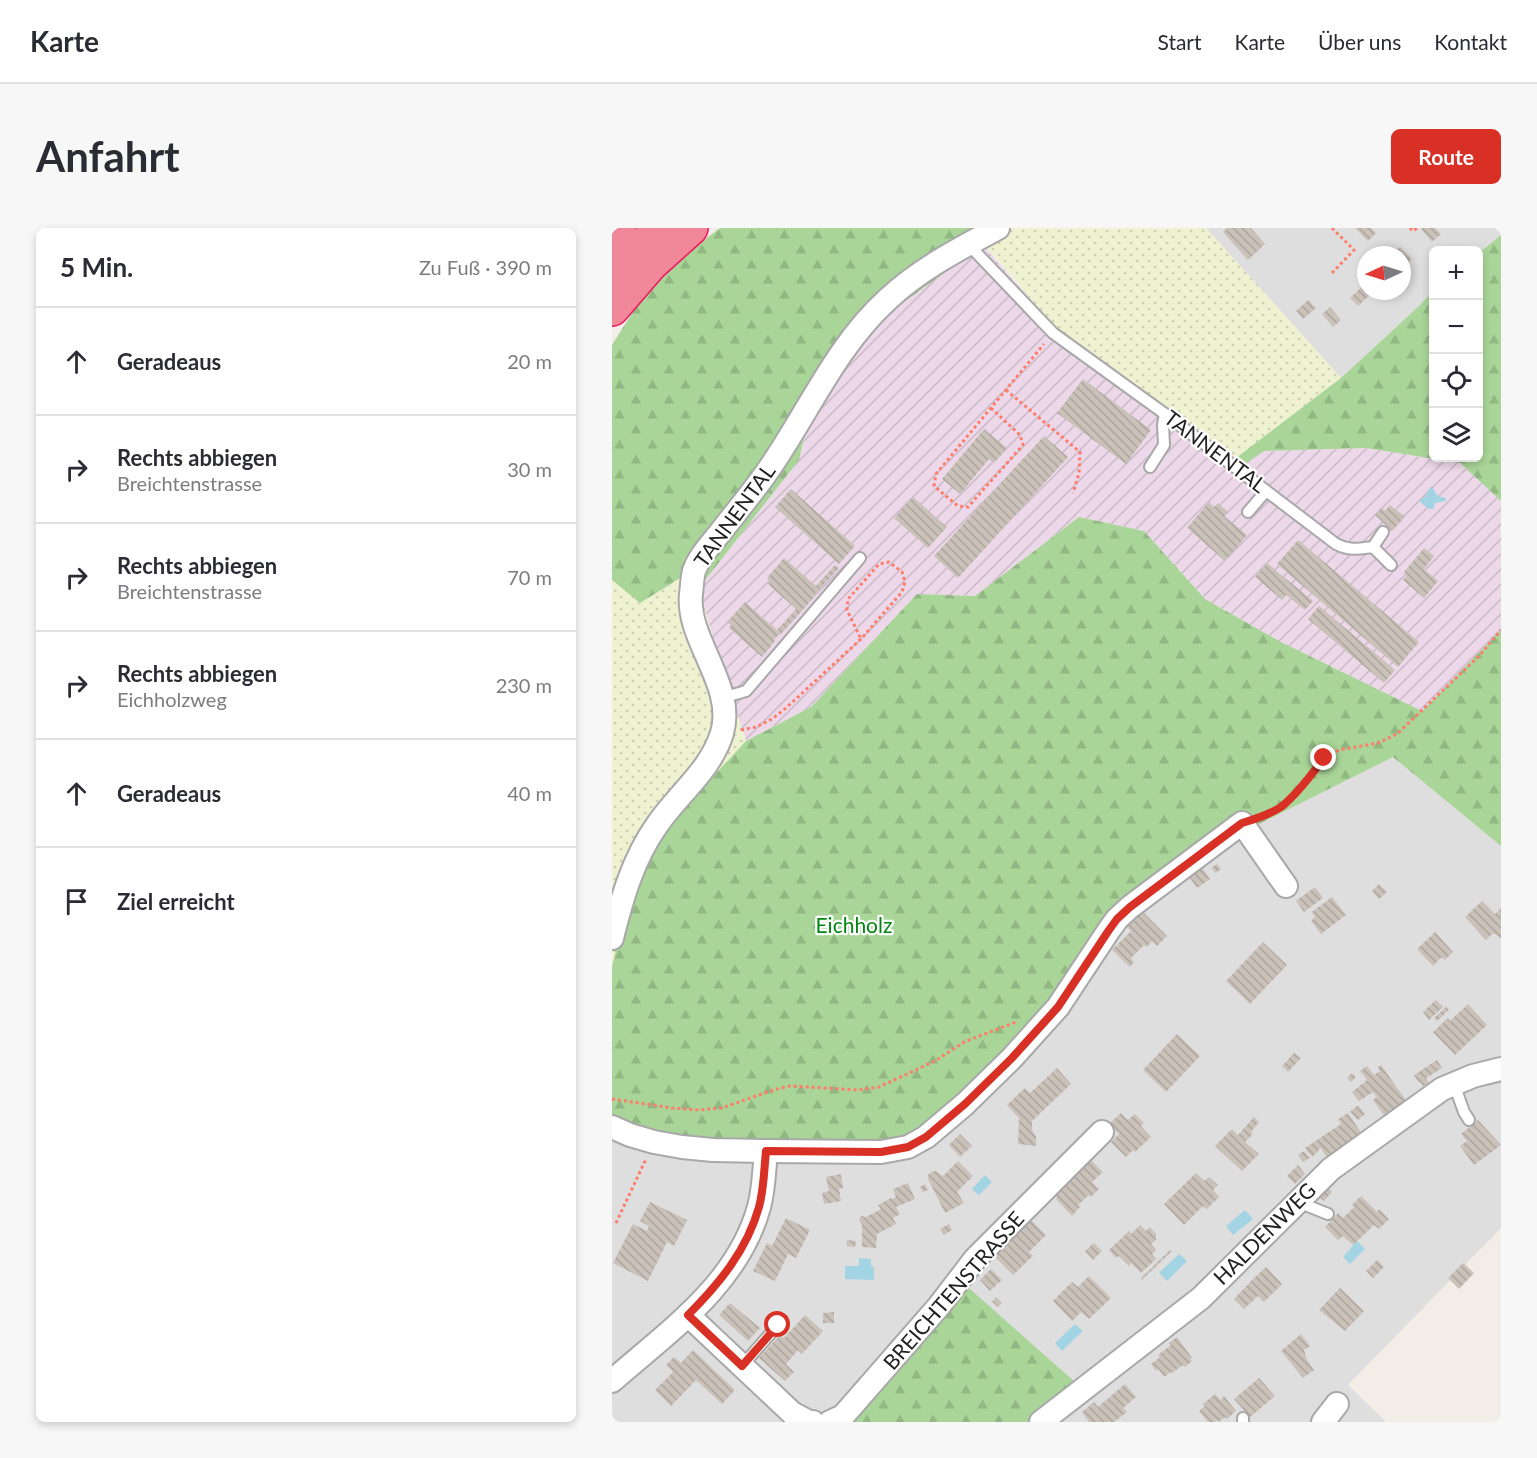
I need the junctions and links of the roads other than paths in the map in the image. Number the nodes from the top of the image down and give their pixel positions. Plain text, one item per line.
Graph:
1 (619, 228) edge
2 (664, 228) edge
3 (691, 228) edge
4 (998, 228) edge
5 (612, 234) edge
6 (968, 243) junction
7 (612, 268) edge
8 (612, 309) edge
9 (1165, 414) junction
10 (1150, 467) dead end
11 (1266, 491) junction
12 (1248, 512) dead end
13 (1383, 532) dead end
14 (1373, 547) junction
15 (860, 558) dead end
16 (1391, 565) dead end
17 (722, 698) junction
18 (1286, 886) dead end
19 (612, 938) edge
20 (1501, 1069) edge
21 (1454, 1084) junction
22 (1469, 1120) dead end
23 (612, 1127) edge
24 (1102, 1132) dead end
25 (766, 1151) junction
26 (1298, 1202) junction
27 (1328, 1214) dead end
28 (688, 1315) junction
29 (778, 1325) dead end
30 (742, 1366) junction
31 (612, 1381) edge
32 (1337, 1404) dead end
33 (813, 1422) edge
34 (830, 1422) edge
35 (1041, 1422) edge
36 (1323, 1422) edge

1 - 5 highway
2 - 7 highway
3 - 8 highway
4 - 6 street, TANNENTAL
6 - 9 lane, TANNENTAL
6 - 17 street, TANNENTAL
9 - 10 lane
9 - 11 lane, TANNENTAL
11 - 12 lane
11 - 14 lane, TANNENTAL
13 - 14 lane
14 - 16 lane
15 - 17 lane
17 - 19 street, TANNENTAL
18 - 25 street
20 - 21 street, HALDENWEG
21 - 22 lane
21 - 26 street, HALDENWEG
23 - 25 street
24 - 34 street, BREICHTENSTRASSE
25 - 28 street
26 - 27 lane
26 - 35 street, HALDENWEG
28 - 30 street
28 - 31 street
29 - 30 lane
30 - 33 street
32 - 36 street

